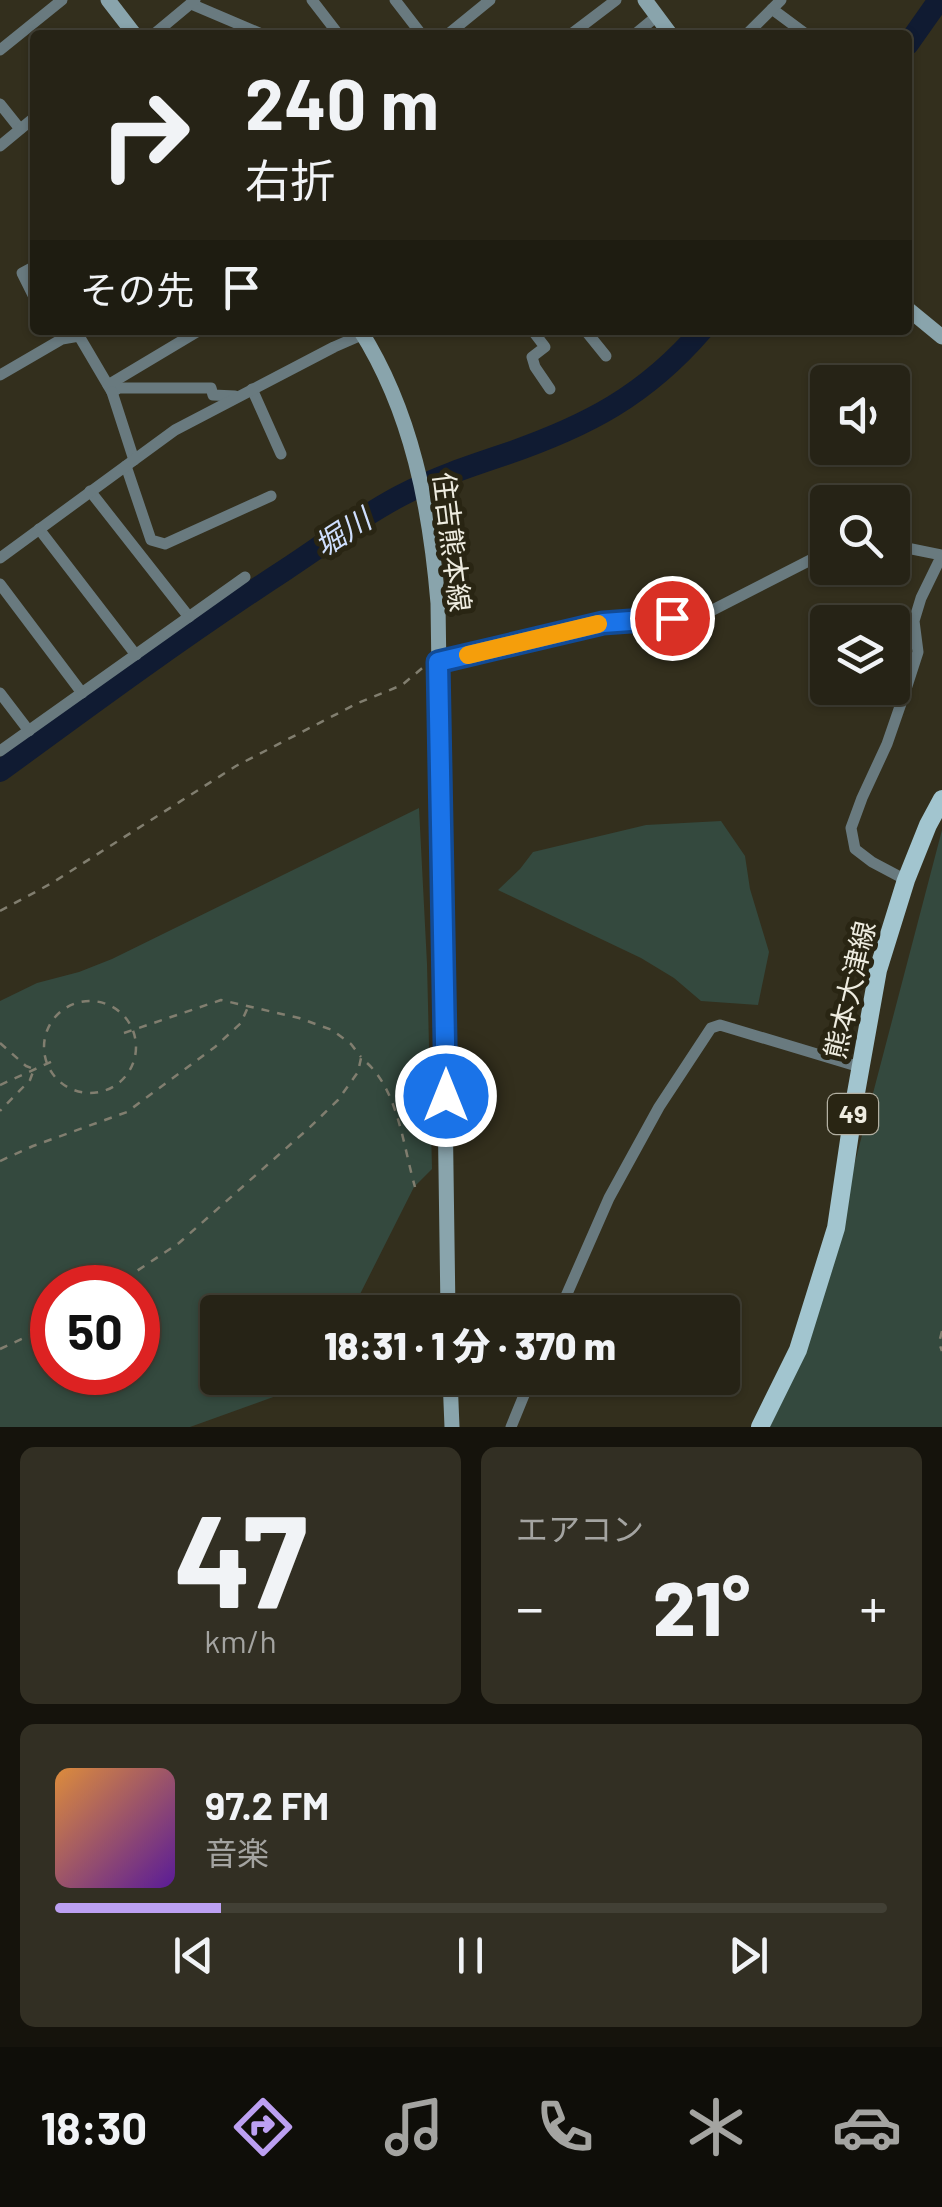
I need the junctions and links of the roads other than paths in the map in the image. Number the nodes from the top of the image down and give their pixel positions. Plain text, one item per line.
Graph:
1 (62, 0) edge
2 (108, 0) edge
3 (312, 0) edge
4 (395, 0) edge
5 (490, 0) edge
6 (616, 0) edge
7 (646, 0) edge
8 (193, 2) edge
9 (776, 5) edge
10 (657, 16) junction
11 (131, 30) edge
12 (160, 30) edge
13 (253, 30) edge
14 (335, 30) edge
15 (418, 30) edge
16 (453, 30) edge
17 (577, 30) edge
18 (640, 30) edge
19 (667, 30) edge
20 (751, 30) edge
21 (803, 30) edge
22 (0, 50) edge
23 (0, 104) edge
24 (30, 122) edge
25 (20, 129) junction
26 (0, 146) edge
27 (30, 269) edge
28 (30, 288) edge
29 (912, 312) edge
30 (58, 335) edge
31 (81, 335) edge
32 (192, 335) edge
33 (359, 335) edge
34 (366, 335) edge
35 (536, 335) edge
36 (589, 335) edge
37 (942, 337) edge
38 (606, 356) dead end
39 (0, 375) edge
40 (110, 388) junction
41 (252, 389) junction
42 (550, 389) dead end
43 (240, 396) junction
44 (282, 454) dead end
45 (130, 463) junction
46 (90, 491) junction
47 (271, 496) dead end
48 (40, 529) junction
49 (910, 549) edge
50 (0, 558) edge
51 (810, 560) edge
52 (245, 577) dead end
53 (0, 584) edge
54 (189, 617) junction
55 (136, 655) junction
56 (438, 662) junction
57 (0, 693) edge
58 (82, 693) junction
59 (29, 731) junction
60 (0, 751) edge
61 (942, 799) edge
62 (906, 880) junction
63 (860, 1068) junction
64 (448, 1295) edge
65 (566, 1295) edge
66 (451, 1395) edge
67 (524, 1395) edge
68 (452, 1427) edge
69 (511, 1427) edge
70 (760, 1427) edge

1 - 22 street
2 - 11 main road
3 - 14 street
4 - 15 street
5 - 16 street
6 - 17 street
7 - 10 main road
8 - 12 street
8 - 13 street
9 - 20 street
9 - 21 street
10 - 18 street
10 - 19 main road
23 - 25 street
24 - 25 street
25 - 26 street
27 - 28 street
29 - 37 main road
30 - 39 street
31 - 40 street
32 - 40 street
33 - 41 street
34 - 56 main road, 住吉熊本線
35 - 42 street
36 - 38 street
40 - 43 street
40 - 45 street
41 - 43 street
41 - 44 street
43 - 45 street
45 - 46 street
45 - 47 street
46 - 48 street
46 - 54 street
48 - 50 street
48 - 55 street
49 - 62 street
51 - 56 street
52 - 54 street
53 - 58 street
54 - 55 street
55 - 58 street
56 - 64 main road, 住吉熊本線
57 - 59 street
58 - 59 street
59 - 60 street
61 - 62 main road, 熊本大津線 / 49
62 - 63 main road, 熊本大津線 / 49
63 - 65 street
63 - 70 main road, 熊本大津線 / 49
66 - 68 main road
67 - 69 street

